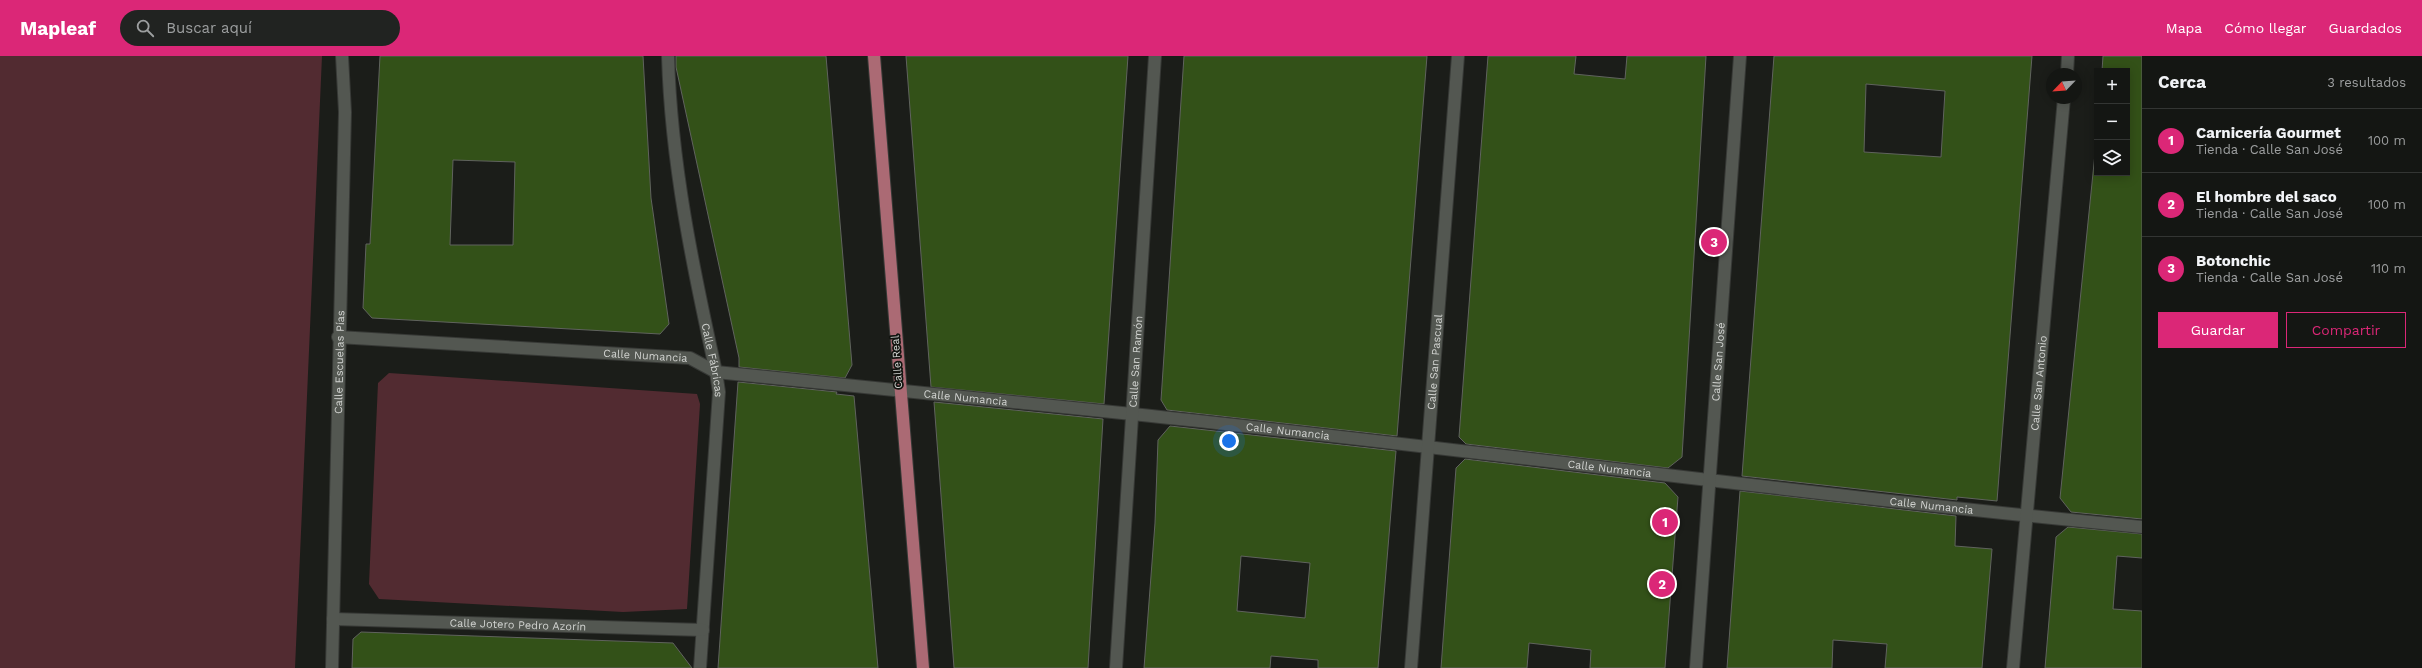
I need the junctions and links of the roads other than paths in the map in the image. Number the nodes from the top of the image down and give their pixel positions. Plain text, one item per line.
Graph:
1 (342, 56) edge
2 (668, 56) edge
3 (874, 56) edge
4 (1155, 56) edge
5 (1458, 56) edge
6 (1740, 56) edge
7 (2068, 56) edge
8 (2067, 68) edge
9 (2063, 104) edge
10 (338, 337) junction
11 (716, 372) junction
12 (900, 393) junction
13 (1132, 414) junction
14 (1428, 448) junction
15 (1711, 481) junction
16 (2026, 516) junction
17 (2142, 527) edge
18 (333, 619) junction
19 (703, 630) junction
20 (332, 668) edge
21 (700, 668) edge
22 (923, 668) edge
23 (1116, 668) edge
24 (1411, 668) edge
25 (1696, 668) edge
26 (2013, 668) edge

1 - 10 street, Calle Escuelas Pías
2 - 11 street, Calle Fábricas
3 - 12 main road, Calle Real
4 - 13 street, Calle San Ramón
5 - 14 street, Calle San Pascual
6 - 15 street, Calle San José
7 - 8 street
9 - 16 street, Calle San Antonio
10 - 11 street, Calle Numancia
10 - 18 street, Calle Escuelas Pías
11 - 12 street, Calle Numancia
11 - 19 street, Calle Fábricas
12 - 13 street, Calle Numancia
12 - 22 main road, Calle Real
13 - 14 street, Calle Numancia
13 - 23 street, Calle San Ramón
14 - 15 street, Calle Numancia
14 - 24 street, Calle San Pascual
15 - 16 street, Calle Numancia
15 - 25 street, Calle San José
16 - 17 street, Calle Numancia
16 - 26 street, Calle San Antonio
18 - 19 street, Calle Jotero Pedro Azorín
18 - 20 street, Calle Escuelas Pías
19 - 21 street, Calle Fábricas

